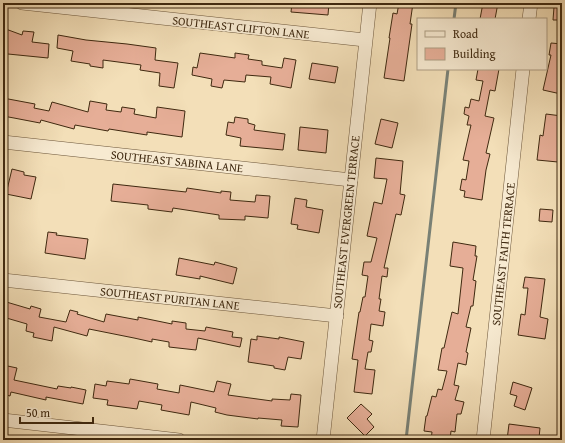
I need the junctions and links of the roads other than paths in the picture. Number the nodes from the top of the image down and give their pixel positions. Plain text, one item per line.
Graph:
1 (22, 3) edge
2 (370, 3) edge
3 (531, 3) edge
4 (529, 18) edge
5 (365, 40) junction
6 (524, 70) edge
7 (3, 142) edge
8 (351, 180) junction
9 (3, 280) edge
10 (337, 316) junction
11 (3, 420) edge
12 (179, 440) edge
13 (322, 440) edge
14 (483, 440) edge

1 - 5 street, SOUTHEAST CLIFTON LANE
2 - 5 street, SOUTHEAST EVERGREEN TERRACE
3 - 4 street
5 - 8 street, SOUTHEAST EVERGREEN TERRACE
6 - 14 street, SOUTHEAST FAITH TERRACE
7 - 8 street, SOUTHEAST SABINA LANE
8 - 10 street, SOUTHEAST EVERGREEN TERRACE
9 - 10 street, SOUTHEAST PURITAN LANE
10 - 13 street, SOUTHEAST EVERGREEN TERRACE
11 - 12 street

